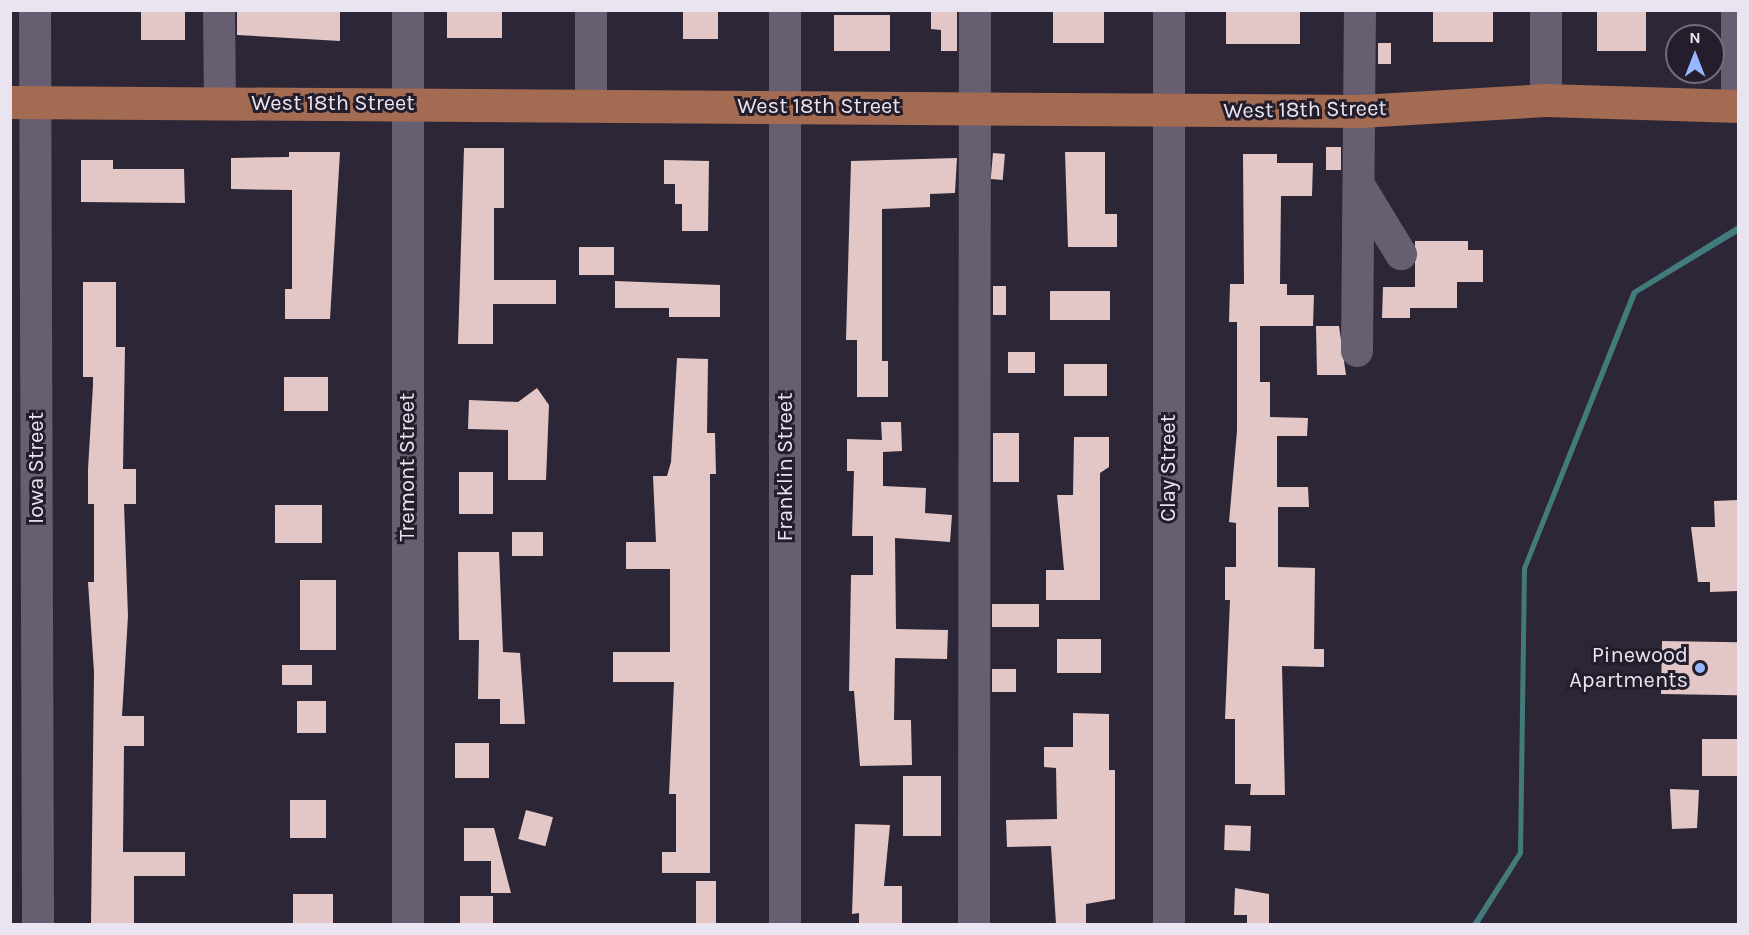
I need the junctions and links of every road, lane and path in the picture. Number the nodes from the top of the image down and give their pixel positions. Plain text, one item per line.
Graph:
1 (35, 10) edge
2 (219, 10) edge
3 (408, 10) edge
4 (591, 10) edge
5 (785, 10) edge
6 (975, 10) edge
7 (1169, 10) edge
8 (1360, 10) edge
9 (1546, 10) edge
10 (1737, 10) edge
11 (1738, 97) edge
12 (1546, 100) junction
13 (23, 102) edge
14 (220, 103) junction
15 (408, 104) junction
16 (591, 106) junction
17 (785, 107) junction
18 (975, 108) junction
19 (1169, 110) junction
20 (1360, 111) junction
21 (1359, 185) junction
22 (1401, 254) dead end
23 (1357, 351) dead end
24 (38, 924) edge
25 (408, 924) edge
26 (785, 924) edge
27 (974, 924) edge
28 (1169, 924) edge

1 - 13 street, Iowa Street
2 - 14 street
3 - 15 street, Tremont Street
4 - 16 street
5 - 17 street, Franklin Street
6 - 18 street
7 - 19 street, Clay Street
8 - 20 street
9 - 12 street
10 - 11 street
11 - 12 main road, West 18th Street
12 - 20 main road, West 18th Street
13 - 14 main road, West 18th Street
13 - 24 street, Iowa Street
14 - 15 main road, West 18th Street
15 - 16 main road, West 18th Street
15 - 25 street, Tremont Street
16 - 17 main road, West 18th Street
17 - 18 main road, West 18th Street
17 - 26 street, Franklin Street
18 - 19 main road, West 18th Street
18 - 27 street
19 - 20 main road, West 18th Street
19 - 28 street, Clay Street
20 - 21 street
21 - 22 street
21 - 23 street

